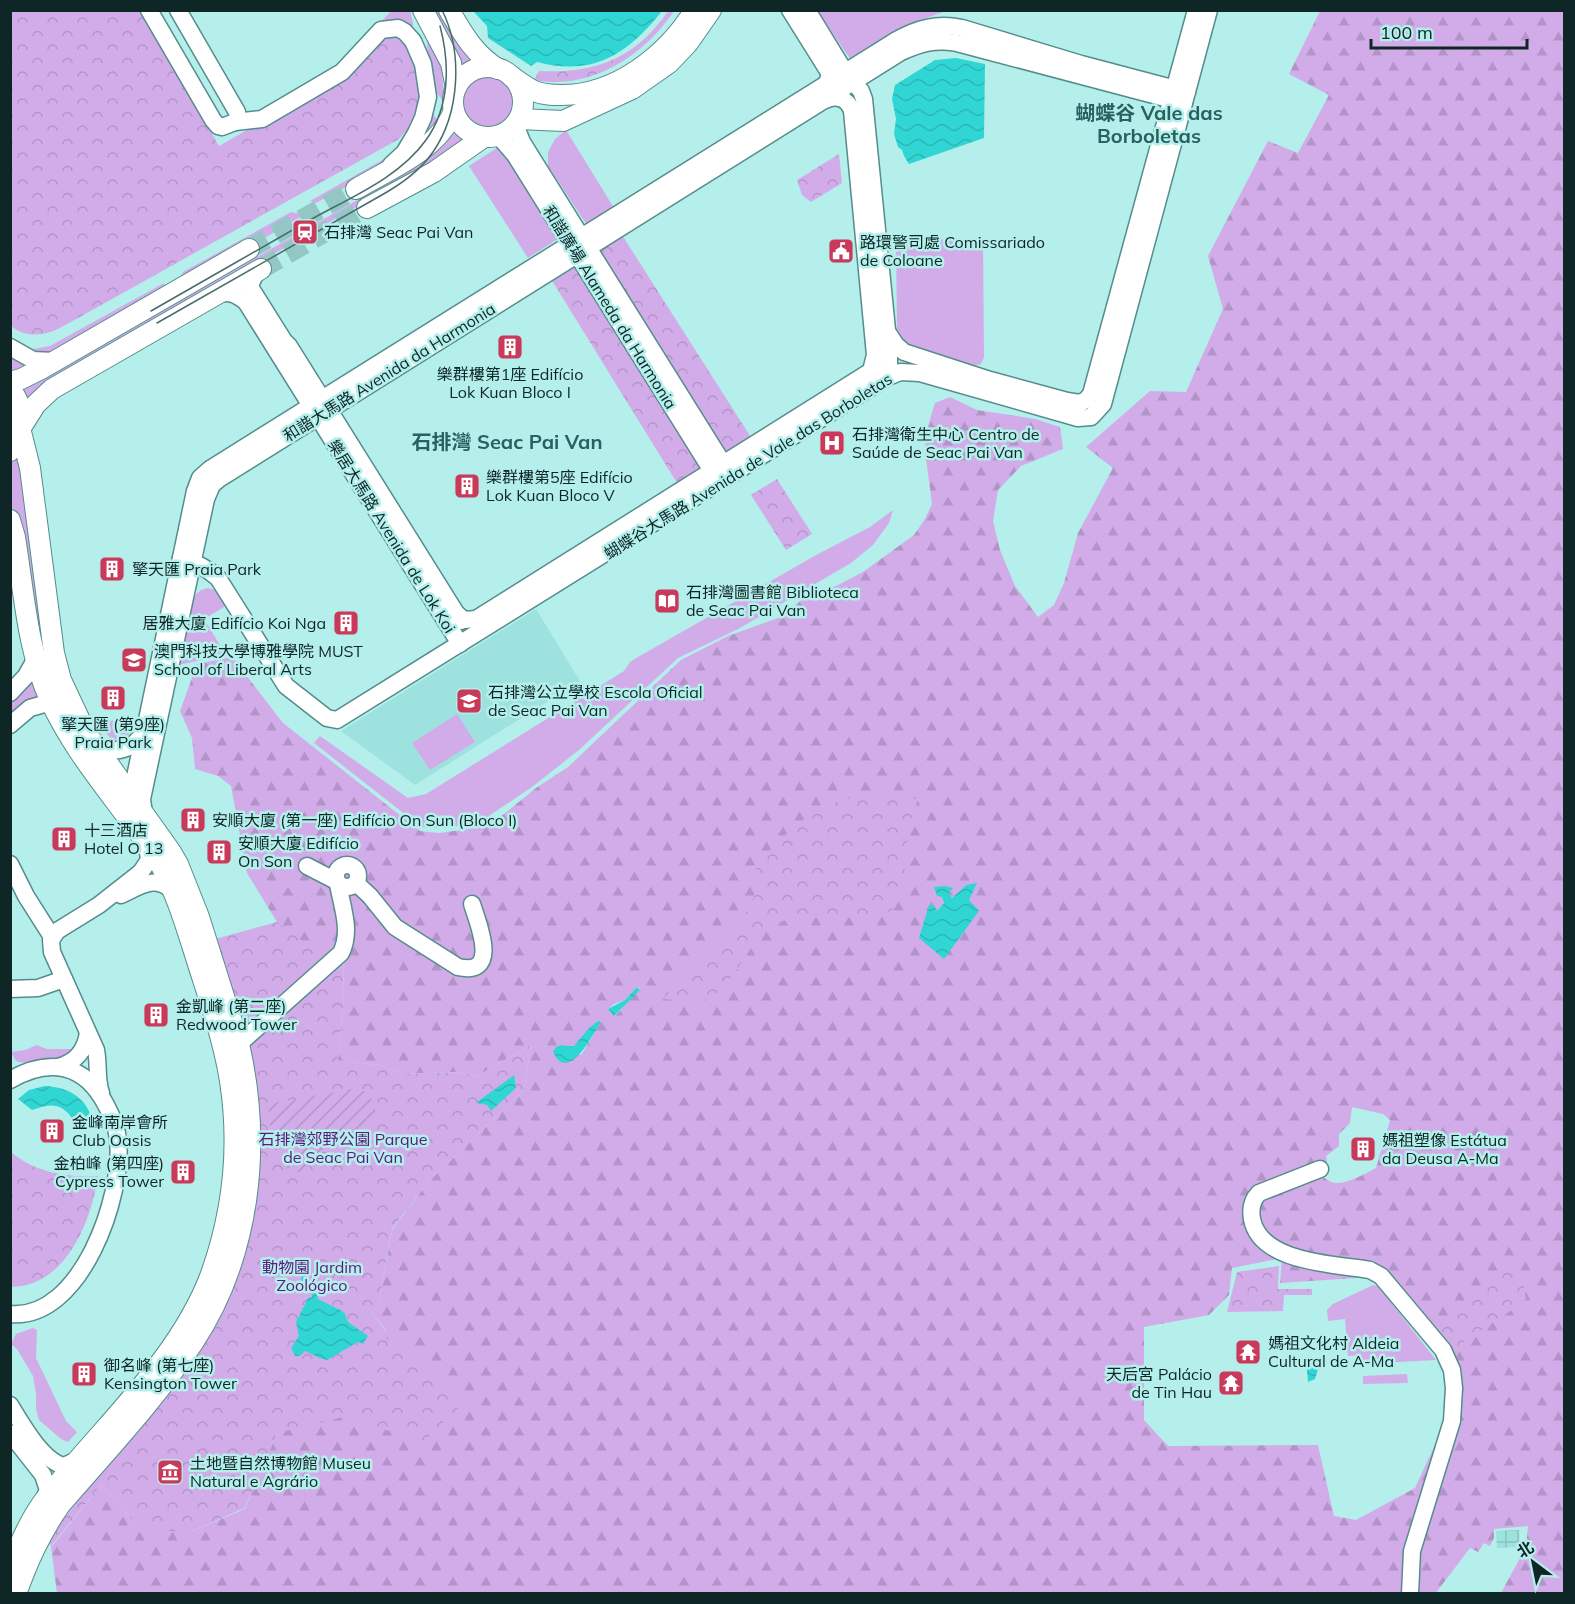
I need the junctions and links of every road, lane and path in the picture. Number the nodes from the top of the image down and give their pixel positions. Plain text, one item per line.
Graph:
1 (149, 10) edge
2 (178, 10) edge
3 (423, 10) edge
4 (449, 10) edge
5 (694, 10) edge
6 (711, 10) edge
7 (790, 10) edge
8 (807, 10) edge
9 (1196, 10) edge
10 (1209, 10) edge
11 (187, 26) junction
12 (165, 38) junction
13 (875, 69) junction
14 (504, 72) junction
15 (849, 77) junction
16 (456, 88) junction
17 (826, 92) junction
18 (1179, 96) junction
19 (865, 106) junction
20 (454, 111) junction
21 (517, 121) junction
22 (235, 122) junction
23 (489, 136) junction
24 (380, 175) junction
25 (356, 189) tunnel mouth
26 (367, 208) tunnel mouth
27 (579, 246) junction
28 (249, 249) tunnel mouth
29 (259, 271) joint
30 (217, 295) junction
31 (886, 330) junction
32 (10, 348) edge
33 (54, 362) junction
34 (881, 381) junction
35 (10, 382) edge
36 (10, 389) edge
37 (320, 408) junction
38 (21, 429) junction
39 (10, 451) edge
40 (721, 473) junction
41 (10, 520) edge
42 (187, 560) junction
43 (227, 591) junction
44 (184, 602) junction
45 (457, 614) junction
46 (466, 641) junction
47 (34, 660) junction
48 (61, 680) junction
49 (10, 693) edge
50 (51, 702) junction
51 (10, 725) edge
52 (145, 728) junction
53 (90, 740) junction
54 (146, 782) junction
55 (107, 790) junction
56 (131, 796) junction
57 (137, 818) junction
58 (147, 845) junction
59 (10, 864) edge
60 (307, 866) dead end
61 (337, 882) junction
62 (174, 893) junction
63 (472, 904) dead end
64 (99, 905) junction
65 (52, 937) junction
66 (64, 979) junction
67 (10, 989) edge
68 (88, 1033) junction
69 (239, 1044) junction
70 (58, 1067) junction
71 (13, 1077) edge
72 (102, 1097) junction
73 (1320, 1169) dead end
74 (13, 1315) edge
75 (10, 1405) edge
76 (10, 1433) edge
77 (79, 1460) junction
78 (42, 1504) junction
79 (10, 1567) edge
80 (16, 1593) edge
81 (1410, 1593) edge

1 - 12 street
2 - 11 street
3 - 16 main road
4 - 14 main road
5 - 14 main road
6 - 21 main road
7 - 17 street
8 - 15 street
9 - 18 street, 蝴蝶谷大馬路 Avenida de Vale das Borboletas
10 - 18 street, 蝴蝶谷大馬路 Avenida de Vale das Borboletas
11 - 12 street
11 - 22 street
12 - 22 street
13 - 15 street, 和諧大馬路 Avenida da Harmonia
13 - 18 street, 和諧大馬路 Avenida da Harmonia
13 - 19 street
14 - 16 main road
14 - 21 main road
15 - 17 street, 和諧大馬路 Avenida da Harmonia
15 - 18 street, 和諧大馬路 Avenida da Harmonia
15 - 19 street
16 - 20 main road
17 - 27 street, 和諧大馬路 Avenida da Harmonia
17 - 40 street, 蝴蝶谷大馬路 Avenida de Vale das Borboletas
18 - 31 street, 蝴蝶谷大馬路 Avenida de Vale das Borboletas
18 - 34 street, 蝴蝶谷大馬路 Avenida de Vale das Borboletas
19 - 31 street
20 - 23 main road
20 - 24 main road
21 - 23 main road
21 - 27 street, 和諧廣場 Alameda da Harmonia
22 - 24 street
23 - 26 main road
23 - 27 street, 和諧廣場 Alameda da Harmonia
24 - 25 main road
27 - 37 street, 和諧大馬路 Avenida da Harmonia
27 - 40 street, 和諧廣場 Alameda da Harmonia
28 - 33 main road
29 - 30 main road
29 - 37 street, 樂居大馬路 Avenida de Lok Koi
30 - 37 street, 樂居大馬路 Avenida de Lok Koi
30 - 38 main road
31 - 34 street
32 - 33 street
33 - 35 main road
34 - 40 street, 蝴蝶谷大馬路 Avenida de Vale das Borboletas
36 - 38 main road
37 - 42 street, 和諧大馬路 Avenida da Harmonia
37 - 45 street, 樂居大馬路 Avenida de Lok Koi
37 - 46 street, 樂居大馬路 Avenida de Lok Koi
38 - 39 main road
38 - 48 main road
40 - 45 street, 蝴蝶谷大馬路 Avenida de Vale das Borboletas
40 - 46 street, 蝴蝶谷大馬路 Avenida de Vale das Borboletas
41 - 47 main road
42 - 43 street, 蝴蝶谷大馬路 Avenida de Vale das Borboletas
42 - 44 street, 和諧大馬路 Avenida da Harmonia
42 - 52 street, 和諧大馬路 Avenida da Harmonia
43 - 44 street
43 - 46 street, 蝴蝶谷大馬路 Avenida de Vale das Borboletas
44 - 54 street, 和諧大馬路 Avenida da Harmonia
45 - 46 street, 樂居大馬路 Avenida de Lok Koi
47 - 49 street
47 - 50 main road
48 - 50 street
48 - 53 main road
50 - 51 street
50 - 55 main road
52 - 53 street
52 - 56 street, 和諧大馬路 Avenida da Harmonia
53 - 56 main road
54 - 56 street
54 - 57 street, 和諧大馬路 Avenida da Harmonia
55 - 56 main road
55 - 57 main road
56 - 57 main road
57 - 58 main road
57 - 69 main road
58 - 62 main road
58 - 64 street
59 - 65 street
60 - 61 street
61 - 63 street
61 - 69 street
62 - 64 street
62 - 77 main road
64 - 65 street
65 - 66 street
66 - 67 street
66 - 68 street
68 - 70 street
68 - 72 street
69 - 80 main road
70 - 71 street
70 - 72 street
72 - 74 street
73 - 81 street
75 - 77 street
76 - 78 street
77 - 78 main road
78 - 79 main road

